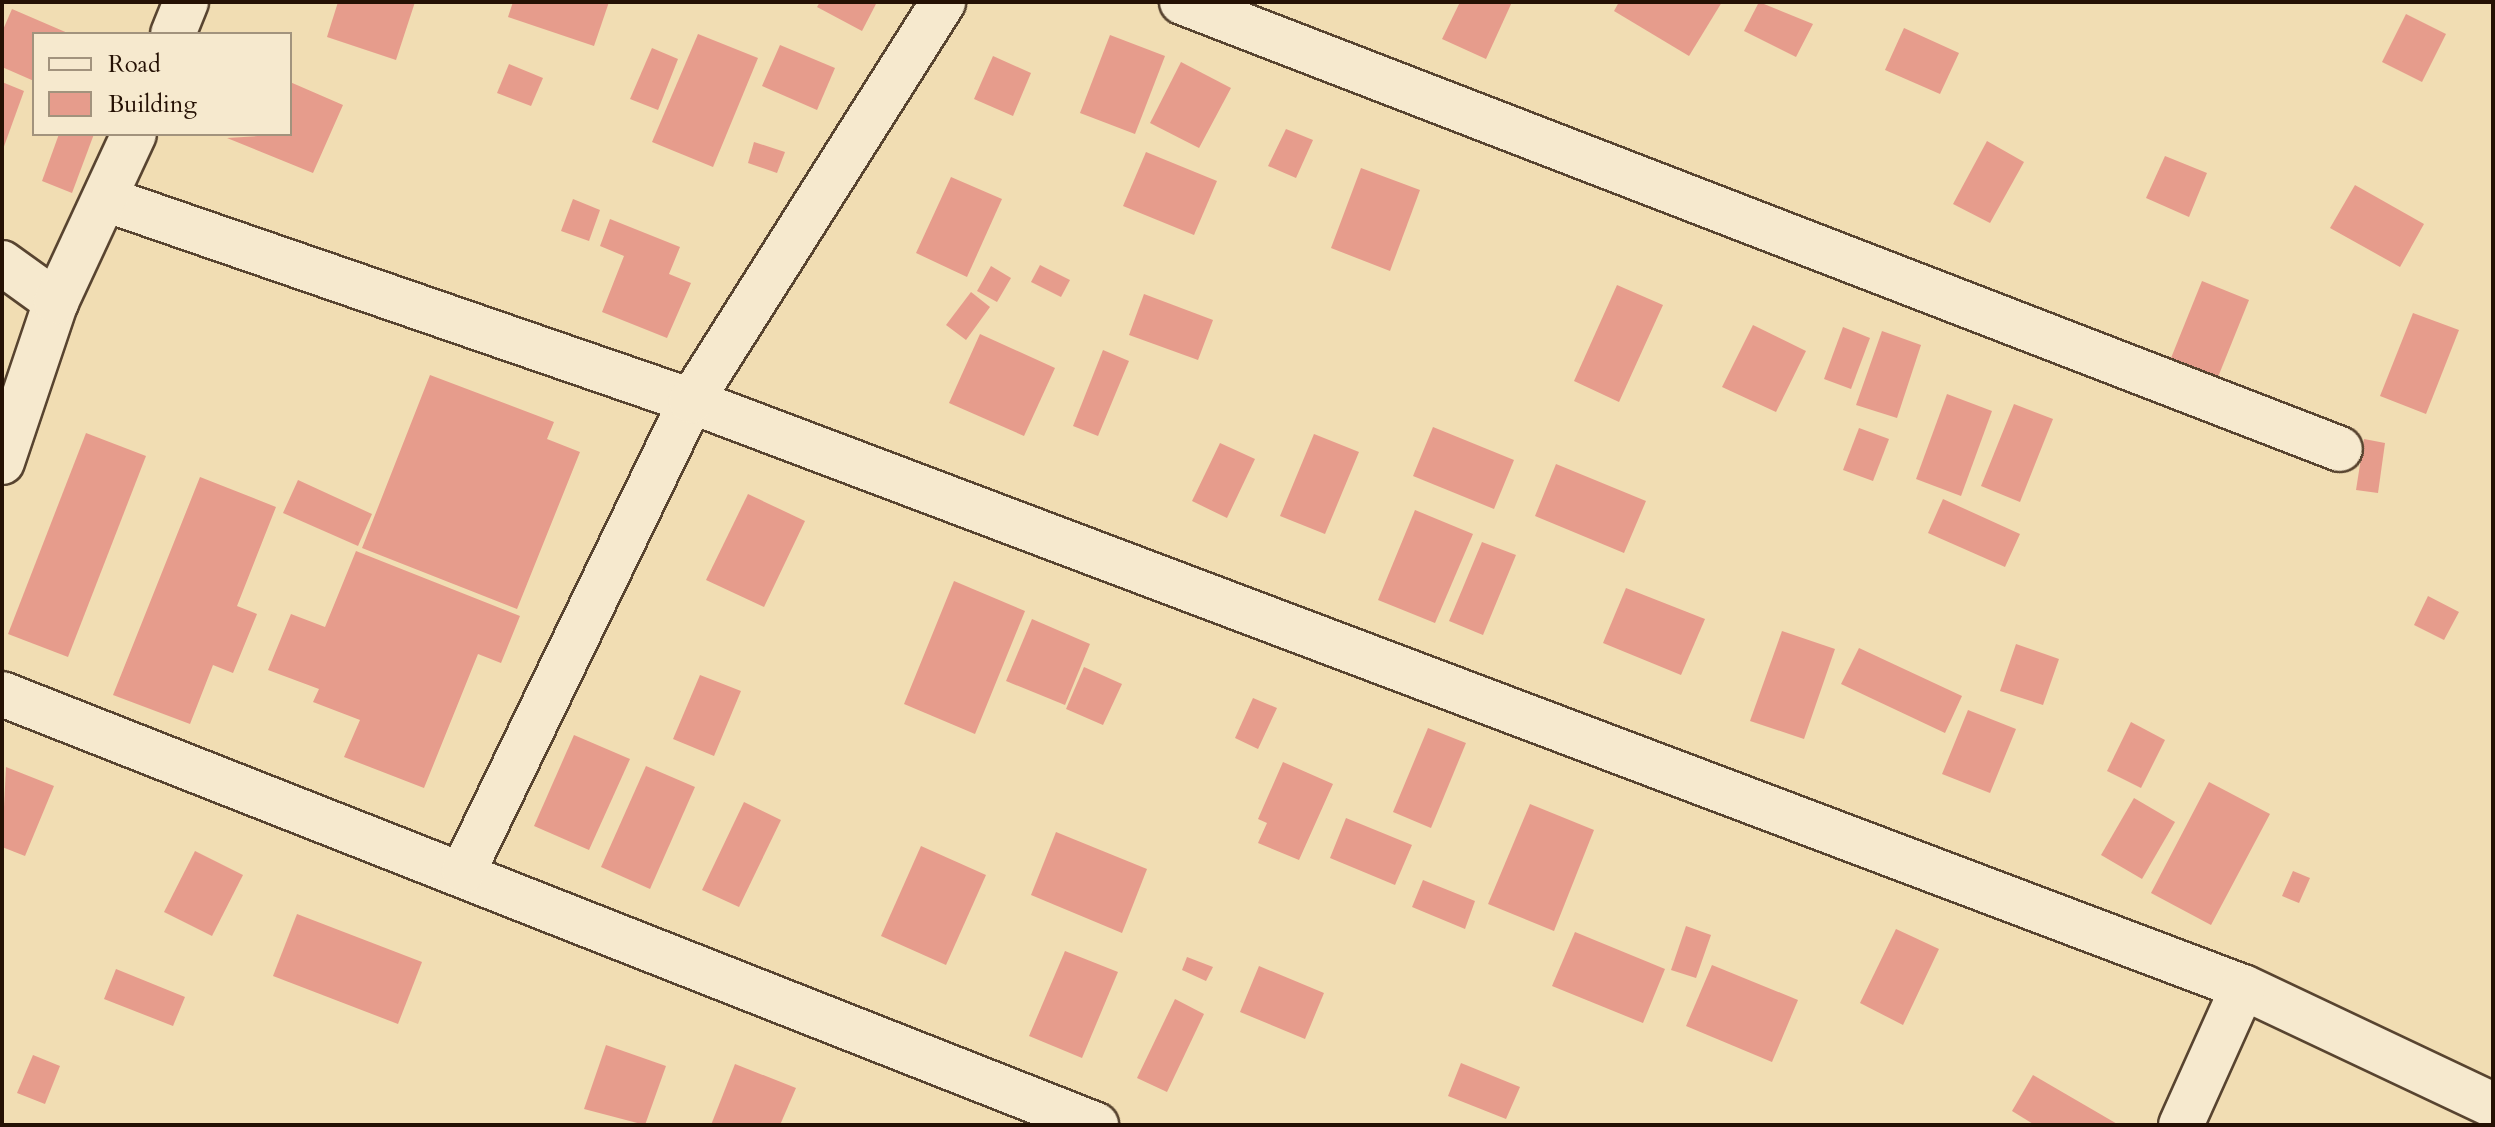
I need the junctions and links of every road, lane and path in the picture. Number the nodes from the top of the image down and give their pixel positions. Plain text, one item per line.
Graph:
1 (186, 2) edge
2 (943, 2) edge
3 (1182, 2) edge
4 (174, 32) edge
5 (133, 136) edge
6 (108, 200) junction
7 (2, 263) edge
8 (56, 302) junction
9 (691, 401) junction
10 (2340, 449) dead end
11 (2, 462) edge
12 (2, 694) edge
13 (464, 870) junction
14 (2243, 987) junction
15 (2493, 1105) edge
16 (1096, 1125) edge
17 (2181, 1125) edge

1 - 4 street
2 - 9 street
3 - 10 street
5 - 6 street
6 - 8 street
6 - 9 street
7 - 8 street
8 - 11 street
9 - 13 street
9 - 14 street
12 - 13 street
13 - 16 street
14 - 15 street
14 - 17 street

